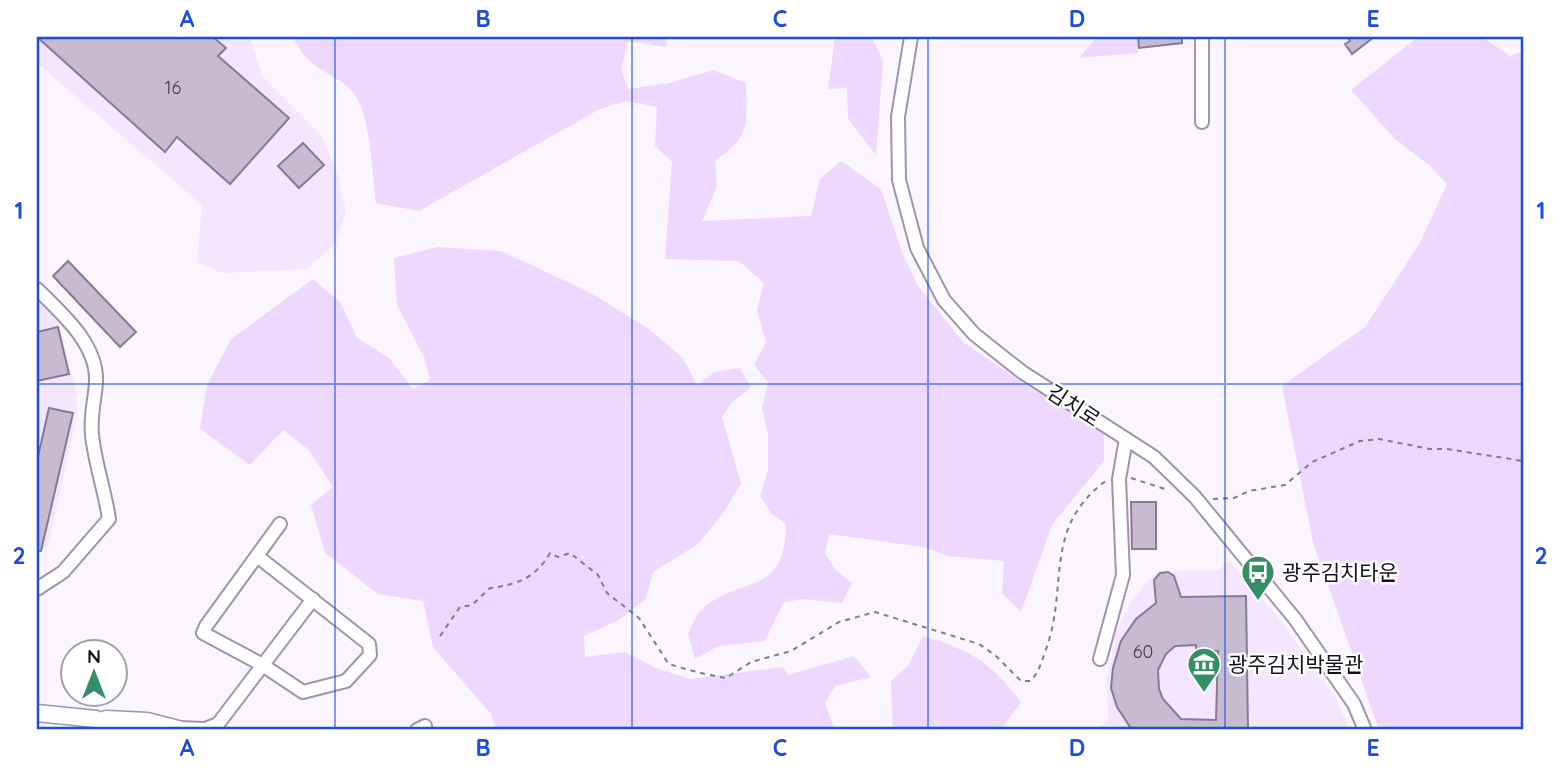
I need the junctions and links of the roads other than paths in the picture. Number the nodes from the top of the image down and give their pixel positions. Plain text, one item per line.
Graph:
1 (911, 37) edge
2 (1202, 37) edge
3 (1202, 122) dead end
4 (37, 289) edge
5 (1126, 439) junction
6 (280, 524) dead end
7 (257, 556) junction
8 (37, 589) edge
9 (313, 599) junction
10 (1100, 659) dead end
11 (261, 664) junction
12 (37, 713) edge
13 (96, 719) junction
14 (219, 727) edge
15 (179, 729) edge
16 (122, 730) edge
17 (1365, 730) edge

1 - 5 street, 김치로
2 - 3 street
4 - 8 street
5 - 10 street
5 - 17 street, 김치로
6 - 7 street
7 - 9 street
7 - 11 street
9 - 11 street
9 - 11 street
11 - 14 street
12 - 13 main road
13 - 15 main road
13 - 16 main road
14 - 15 street

